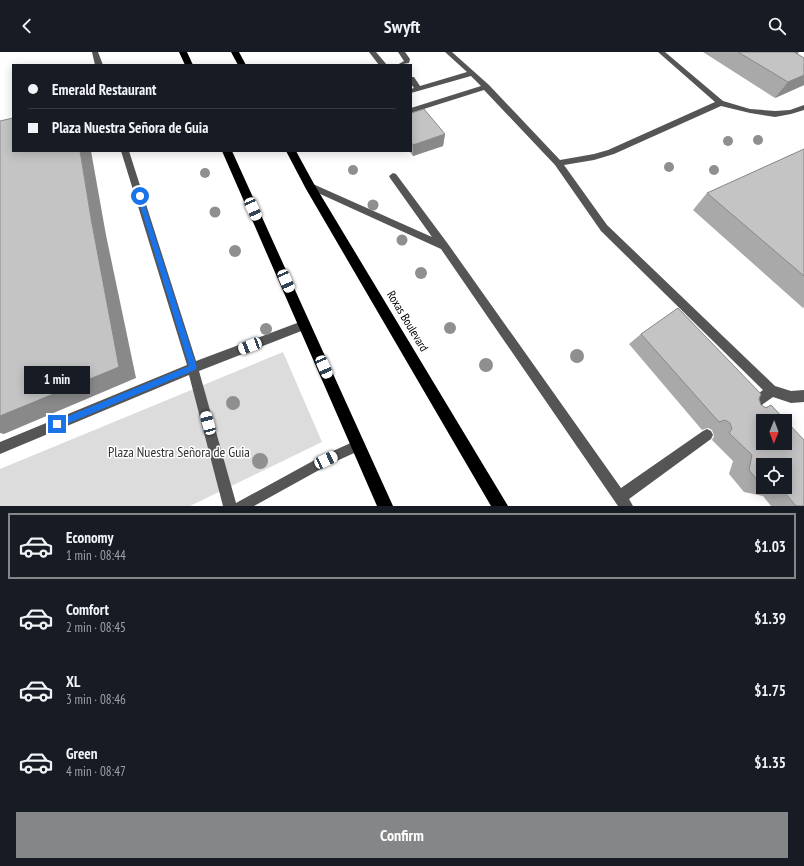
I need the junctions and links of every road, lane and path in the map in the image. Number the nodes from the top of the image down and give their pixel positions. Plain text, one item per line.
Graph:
1 (95, 52) edge
2 (183, 52) edge
3 (235, 52) edge
4 (372, 52) edge
5 (401, 52) edge
6 (448, 52) edge
7 (661, 52) edge
8 (99, 64) edge
9 (189, 64) edge
10 (241, 64) edge
11 (382, 64) edge
12 (403, 64) edge
13 (472, 73) junction
14 (412, 80) edge
15 (486, 87) junction
16 (419, 89) junction
17 (412, 91) edge
18 (720, 103) junction
19 (804, 107) edge
20 (412, 111) edge
21 (126, 152) edge
22 (227, 152) edge
23 (292, 152) edge
24 (558, 163) junction
25 (393, 176) dead end
26 (310, 186) junction
27 (445, 247) junction
28 (305, 325) junction
29 (193, 368) junction
30 (772, 391) junction
31 (804, 396) edge
32 (748, 408) edge
33 (707, 435) dead end
34 (359, 445) junction
35 (0, 448) edge
36 (623, 502) edge
37 (230, 506) edge
38 (241, 506) edge
39 (385, 506) edge
40 (500, 506) edge

1 - 8 street
2 - 9 highway
3 - 10 highway
4 - 11 street
5 - 12 street
6 - 13 street
7 - 18 street
13 - 15 street
13 - 16 street
14 - 16 street
15 - 20 street
15 - 24 street
16 - 17 street
18 - 19 street
18 - 24 street
21 - 29 street
22 - 28 highway
23 - 26 highway, Roxas Boulevard
24 - 30 street
25 - 27 street
26 - 27 street
26 - 40 highway, Roxas Boulevard
27 - 36 street
28 - 29 street
28 - 34 highway
29 - 35 street
29 - 37 street
30 - 31 street
30 - 32 street
33 - 36 street
34 - 38 street
34 - 39 highway

